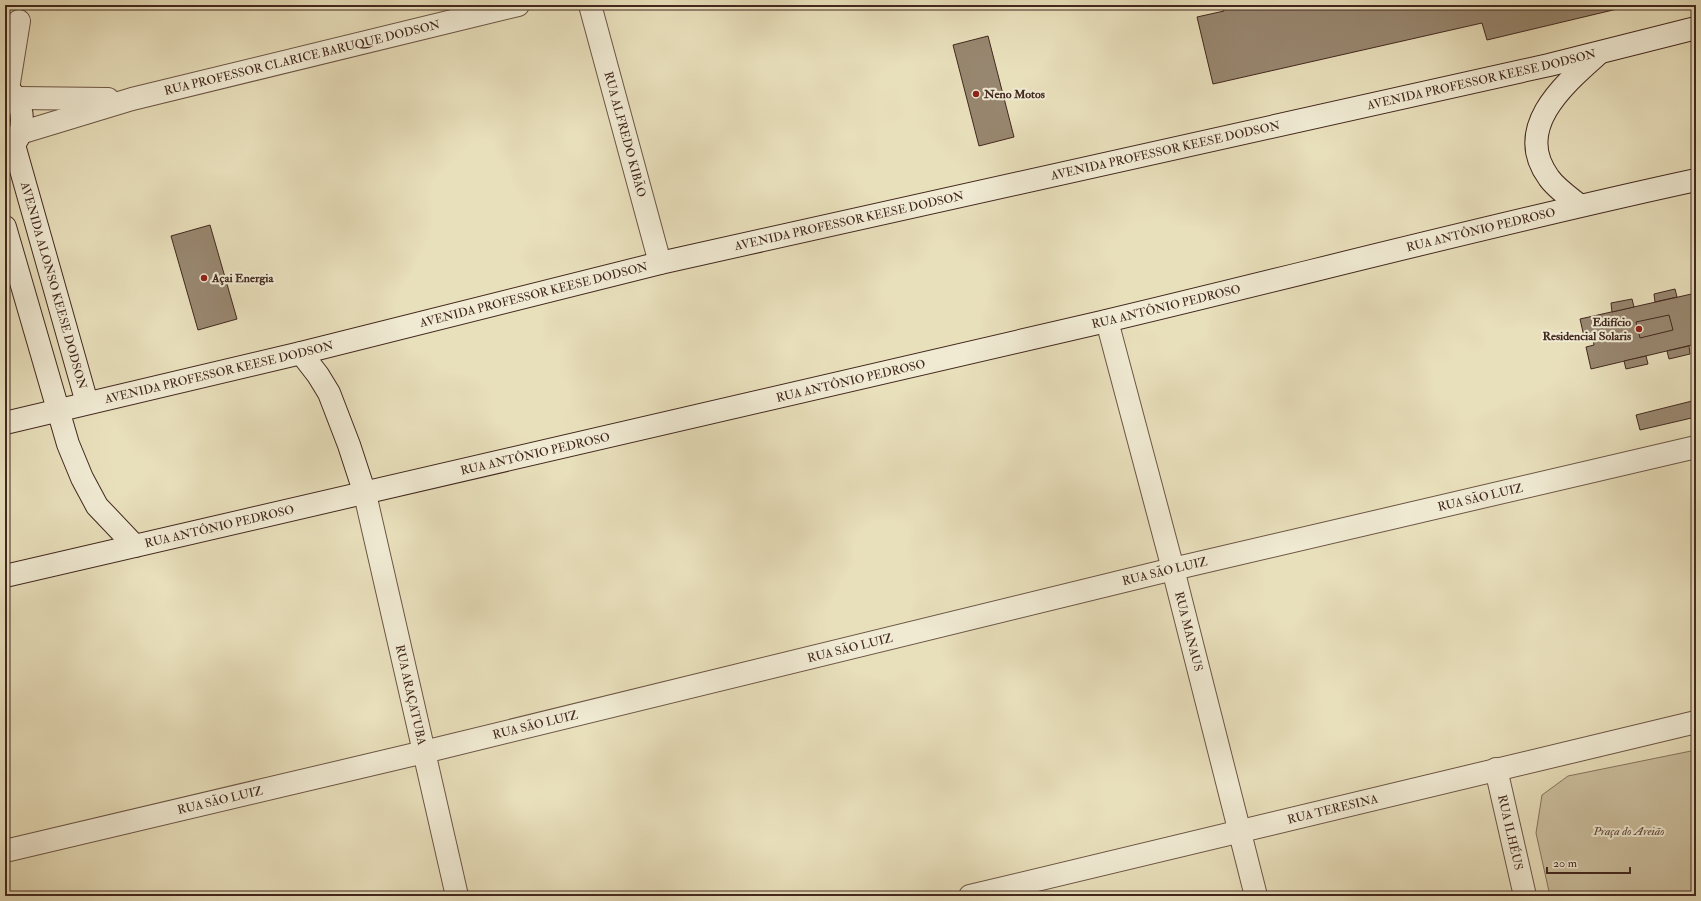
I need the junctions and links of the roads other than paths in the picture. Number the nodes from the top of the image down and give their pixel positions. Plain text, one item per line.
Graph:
1 (518, 5) edge
2 (590, 5) edge
3 (23, 13) edge
4 (1696, 28) edge
5 (5, 44) edge
6 (1600, 53) junction
7 (10, 92) edge
8 (132, 99) junction
9 (13, 144) edge
10 (1696, 180) edge
11 (1579, 205) junction
12 (5, 227) edge
13 (660, 263) junction
14 (1107, 321) junction
15 (301, 353) junction
16 (87, 403) junction
17 (57, 411) junction
18 (5, 423) edge
19 (1696, 447) edge
20 (365, 494) junction
21 (135, 546) junction
22 (1173, 569) junction
23 (5, 576) edge
24 (1696, 722) edge
25 (424, 752) junction
26 (1496, 769) junction
27 (1241, 831) junction
28 (5, 851) edge
29 (457, 896) edge
30 (970, 896) edge
31 (1256, 896) edge
32 (1525, 896) edge

1 - 8 street, RUA PROFESSOR CLARICE BARUQUE DODSON
2 - 13 street, RUA ALFREDO KIBÃO
3 - 5 street
3 - 7 street
4 - 6 street, AVENIDA PROFESSOR KEESE DODSON
6 - 11 street
6 - 13 street, AVENIDA PROFESSOR KEESE DODSON
7 - 8 street, RUA PROFESSOR CLARICE BARUQUE DODSON
7 - 9 street, AVENIDA ALONSO KEESE DODSON
8 - 9 street, RUA PROFESSOR CLARICE BARUQUE DODSON
9 - 16 street, AVENIDA ALONSO KEESE DODSON
10 - 11 street, RUA ANTÔNIO PEDROSO
11 - 14 street, RUA ANTÔNIO PEDROSO
12 - 17 street
13 - 15 street, AVENIDA PROFESSOR KEESE DODSON
14 - 20 street, RUA ANTÔNIO PEDROSO
14 - 22 street, RUA MANAUS
15 - 16 street, AVENIDA PROFESSOR KEESE DODSON
15 - 20 street, RUA ARAÇATUBA
16 - 17 street, AVENIDA PROFESSOR KEESE DODSON
17 - 18 street, AVENIDA PROFESSOR KEESE DODSON
17 - 21 street
19 - 22 street, RUA SÃO LUIZ
20 - 21 street, RUA ANTÔNIO PEDROSO
20 - 25 street, RUA ARAÇATUBA
21 - 23 street, RUA ANTÔNIO PEDROSO
22 - 25 street, RUA SÃO LUIZ
22 - 27 street, RUA MANAUS
24 - 26 street, RUA TERESINA
25 - 28 street, RUA SÃO LUIZ
25 - 29 street, RUA ARAÇATUBA
26 - 27 street, RUA TERESINA
26 - 32 street, RUA ILHÉUS
27 - 30 street, RUA TERESINA
27 - 31 street, RUA MANAUS

